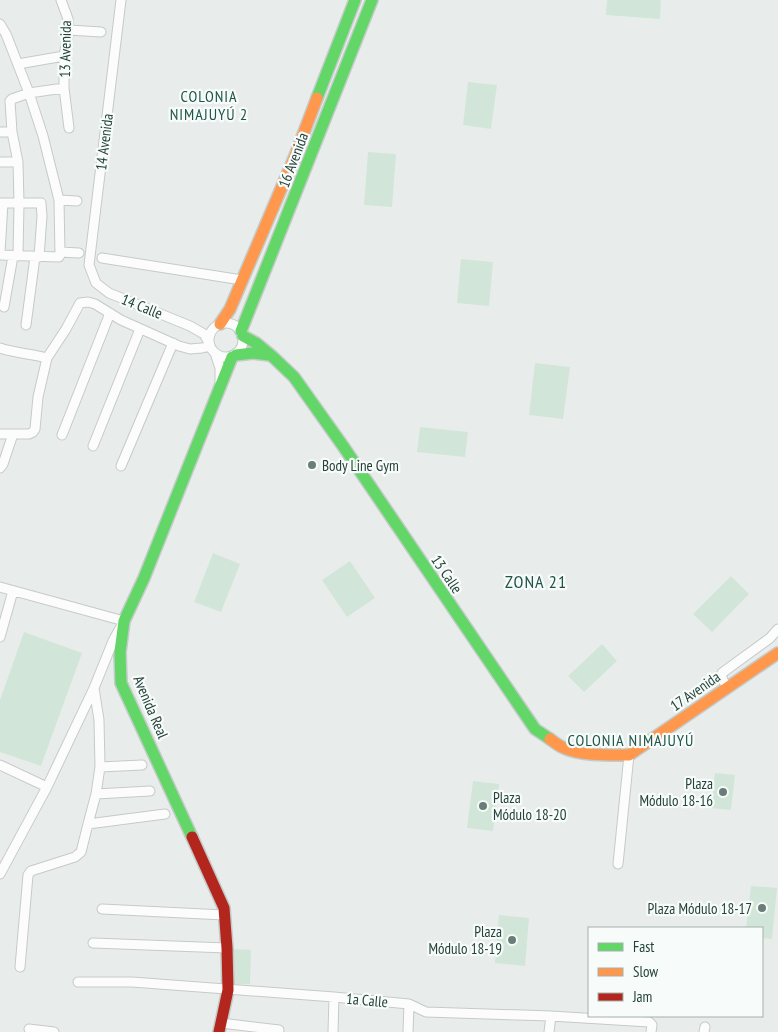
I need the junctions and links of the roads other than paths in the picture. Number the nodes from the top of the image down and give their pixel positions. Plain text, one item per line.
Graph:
1 (121, 0) edge
2 (355, 0) edge
3 (372, 0) edge
4 (63, 1) edge
5 (0, 24) edge
6 (69, 30) junction
7 (101, 32) dead end
8 (64, 56) junction
9 (18, 64) junction
10 (64, 88) junction
11 (30, 93) junction
12 (70, 128) dead end
13 (0, 132) edge
14 (12, 132) junction
15 (0, 162) edge
16 (18, 162) junction
17 (58, 200) junction
18 (77, 200) dead end
19 (19, 202) junction
20 (2, 203) edge
21 (60, 252) junction
22 (0, 253) edge
23 (79, 253) dead end
24 (16, 256) junction
25 (37, 257) junction
26 (102, 258) dead end
27 (242, 280) junction
28 (96, 283) joint
29 (4, 307) dead end
30 (110, 313) junction
31 (26, 325) dead end
32 (218, 325) junction
33 (194, 326) junction
34 (140, 329) junction
35 (242, 334) junction
36 (173, 343) junction
37 (0, 348) edge
38 (211, 348) junction
39 (234, 356) junction
40 (274, 357) junction
41 (46, 358) junction
42 (218, 396) junction
43 (0, 434) edge
44 (13, 434) junction
45 (62, 435) dead end
46 (93, 446) dead end
47 (122, 466) dead end
48 (0, 468) edge
49 (0, 587) edge
50 (13, 591) junction
51 (124, 621) junction
52 (778, 629) edge
53 (0, 637) edge
54 (778, 653) edge
55 (728, 687) junction
56 (94, 688) junction
57 (629, 755) junction
58 (0, 764) edge
59 (142, 765) dead end
60 (100, 767) junction
61 (46, 788) junction
62 (150, 791) dead end
63 (96, 794) junction
64 (165, 814) dead end
65 (88, 824) junction
66 (618, 864) dead end
67 (0, 874) edge
68 (102, 909) dead end
69 (224, 915) junction
70 (93, 943) dead end
71 (227, 948) junction
72 (20, 968) dead end
73 (78, 982) dead end
74 (228, 990) junction
75 (334, 997) junction
76 (409, 1004) junction
77 (551, 1016) junction
78 (220, 1028) edge
79 (30, 1029) dead end
80 (651, 1029) edge
81 (279, 1030) dead end
82 (54, 1032) edge
83 (333, 1032) edge
84 (408, 1032) edge
85 (549, 1032) edge

1 - 28 street, 14 Avenida
2 - 27 street, 16 Avenida
3 - 35 street, 16 Avenida
4 - 6 street, 13 Avenida
5 - 9 street
6 - 7 street
6 - 8 street, 13 Avenida
8 - 9 street
8 - 10 street, 13 Avenida
9 - 11 street
10 - 11 street
10 - 12 street, 13 Avenida
11 - 14 street
11 - 17 street
13 - 14 street
14 - 16 street
15 - 16 street
16 - 19 street
17 - 18 street
17 - 21 street
19 - 20 street
19 - 24 street
19 - 25 street
20 - 22 street
21 - 23 street
21 - 25 street
22 - 24 street
24 - 25 street
24 - 29 street
25 - 31 street
26 - 27 street
27 - 32 street, 16 Avenida
28 - 33 street, 14 Calle
30 - 34 street
30 - 41 street
30 - 45 street
32 - 33 street, 14 Calle
32 - 35 street
32 - 38 street
33 - 38 street, 14 Calle
34 - 36 street
34 - 46 street
35 - 39 street
35 - 40 street, 13 Calle
36 - 38 street
36 - 47 street
37 - 41 street
38 - 39 street
38 - 42 street, Avenida Real
39 - 40 street
39 - 42 street, Avenida Real
40 - 57 street, 13 Calle
41 - 44 street
42 - 51 street, Avenida Real
43 - 44 street
44 - 48 street
49 - 50 street
50 - 51 street
50 - 53 street
51 - 56 street
51 - 69 street, Avenida Real
52 - 55 street
54 - 55 street, 17 Avenida
55 - 57 street, 17 Avenida
56 - 60 street
56 - 61 street
57 - 66 street
58 - 61 street
59 - 60 street
60 - 63 street
61 - 67 street
62 - 63 street
63 - 65 street
64 - 65 street
65 - 72 street
68 - 69 street
69 - 71 street, Avenida Real
70 - 71 street
71 - 74 street, Avenida Real
73 - 74 street, 1a Calle
74 - 75 street, 1a Calle
74 - 78 street, Avenida Real
75 - 76 street, 1a Calle
75 - 83 street
76 - 77 street, 1a Calle
76 - 84 street
77 - 80 street, 1a Calle
77 - 85 street
78 - 81 street
79 - 82 street

